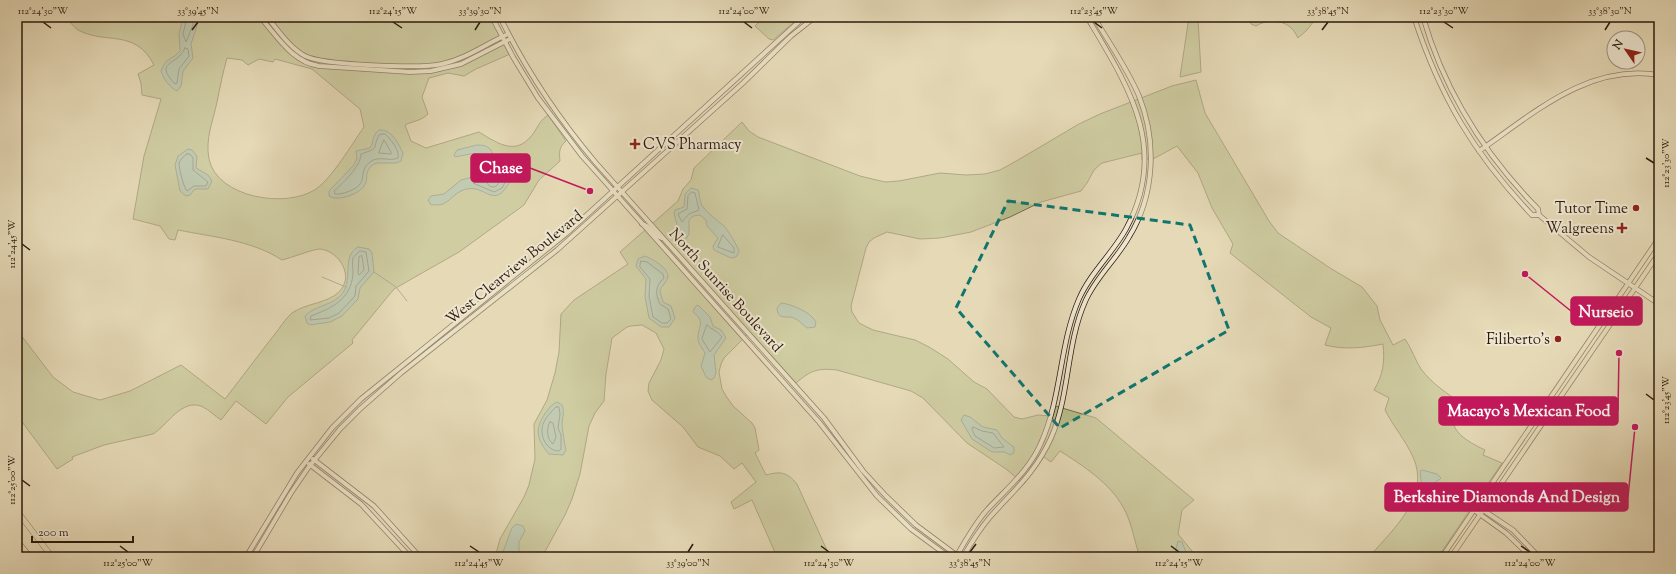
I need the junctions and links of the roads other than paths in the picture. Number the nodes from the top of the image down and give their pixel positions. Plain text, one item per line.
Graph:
1 (260, 17) edge
2 (267, 17) edge
3 (492, 17) edge
4 (500, 17) edge
5 (804, 17) edge
6 (815, 17) edge
7 (1087, 17) edge
8 (1094, 17) edge
9 (1414, 17) edge
10 (1423, 17) edge
11 (505, 38) junction
12 (344, 62) junction
13 (385, 65) junction
14 (409, 67) junction
15 (344, 68) junction
16 (385, 71) junction
17 (410, 72) junction
18 (1659, 75) edge
19 (577, 141) junction
20 (572, 144) junction
21 (1485, 146) junction
22 (1479, 151) junction
23 (618, 188) junction
24 (613, 192) junction
25 (622, 192) junction
26 (617, 197) junction
27 (1539, 215) junction
28 (649, 227) junction
29 (657, 236) junction
30 (1659, 238) edge
31 (1659, 253) edge
32 (1628, 283) junction
33 (1635, 288) junction
34 (1659, 304) edge
35 (1576, 360) junction
36 (1583, 365) junction
37 (307, 459) junction
38 (314, 460) junction
39 (310, 465) junction
40 (1477, 506) junction
41 (1474, 510) junction
42 (1484, 510) junction
43 (17, 511) edge
44 (1480, 515) junction
45 (17, 541) edge
46 (957, 556) edge
47 (30, 557) edge
48 (52, 557) edge
49 (246, 557) edge
50 (254, 557) edge
51 (410, 557) edge
52 (420, 557) edge
53 (949, 557) edge
54 (963, 557) edge
55 (1442, 557) edge
56 (1452, 557) edge
57 (1531, 557) edge
58 (1539, 557) edge

1 - 15 street
2 - 12 street
3 - 11 street, North Sunrise Boulevard
4 - 19 street, North Sunrise Boulevard
5 - 23 street, West Clearview Boulevard
6 - 25 street, West Clearview Boulevard
7 - 46 street
8 - 54 street
9 - 22 street
10 - 21 street
11 - 14 street
11 - 17 street
11 - 20 street, North Sunrise Boulevard
12 - 13 street
12 - 15 street
13 - 14 street
13 - 16 street
14 - 17 street
15 - 16 street
16 - 17 street
18 - 21 street
19 - 20 street
19 - 23 street, North Sunrise Boulevard
20 - 24 street, North Sunrise Boulevard
21 - 22 street
21 - 27 street
22 - 27 street
23 - 24 street, West Clearview Boulevard
23 - 25 street, North Sunrise Boulevard
24 - 26 street, North Sunrise Boulevard
24 - 37 street, West Clearview Boulevard
25 - 26 street, West Clearview Boulevard
25 - 28 street, North Sunrise Boulevard
26 - 28 street, North Sunrise Boulevard
26 - 38 street, West Clearview Boulevard
27 - 32 street
28 - 29 street, North Sunrise Boulevard
29 - 46 street, North Sunrise Boulevard
29 - 53 street, North Sunrise Boulevard
30 - 32 main road
31 - 33 main road
32 - 33 street
32 - 35 main road
33 - 34 street
33 - 36 main road
35 - 36 main road
35 - 40 main road
36 - 42 main road
37 - 38 street
37 - 39 street
37 - 49 street, West Clearview Boulevard
38 - 39 street, West Clearview Boulevard
38 - 52 street
39 - 50 street, West Clearview Boulevard
39 - 51 street
40 - 41 main road
40 - 42 street
41 - 44 street
41 - 55 main road
42 - 44 main road
42 - 58 street
43 - 48 highway
44 - 56 main road
44 - 57 street
45 - 47 highway

